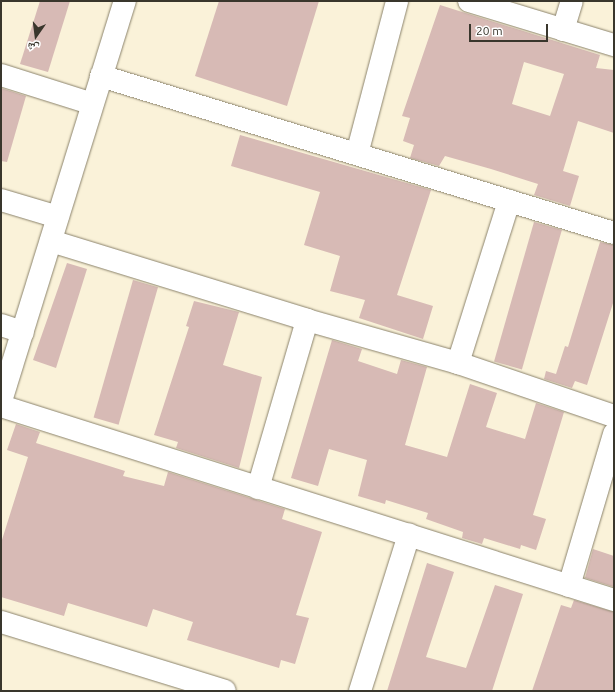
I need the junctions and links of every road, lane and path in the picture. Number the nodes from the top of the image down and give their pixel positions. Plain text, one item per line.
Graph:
1 (125, 1) edge
2 (397, 1) edge
3 (469, 1) edge
4 (572, 1) edge
5 (563, 30) junction
6 (614, 45) edge
7 (1, 75) edge
8 (101, 76) junction
9 (93, 104) junction
10 (357, 154) junction
11 (1, 200) edge
12 (509, 201) junction
13 (58, 217) junction
14 (614, 233) edge
15 (51, 240) junction
16 (307, 320) junction
17 (1, 325) edge
18 (22, 332) junction
19 (458, 363) junction
20 (1, 401) edge
21 (1, 406) edge
22 (614, 416) edge
23 (614, 434) edge
24 (258, 488) junction
25 (409, 535) junction
26 (569, 586) junction
27 (614, 600) edge
28 (1, 622) edge
29 (225, 691) edge
30 (360, 691) edge

1 - 8 street
2 - 10 street
3 - 5 street
4 - 5 street
5 - 6 street
7 - 9 street
8 - 9 street
8 - 10 street
9 - 13 street
10 - 12 street
11 - 13 street
12 - 14 street
12 - 19 street
13 - 15 street
15 - 16 street
15 - 18 street
16 - 19 street
16 - 24 street
17 - 18 street
18 - 20 street
19 - 22 street
21 - 24 street
23 - 26 street
24 - 25 street
25 - 26 street
25 - 30 street
26 - 27 street
28 - 29 street

